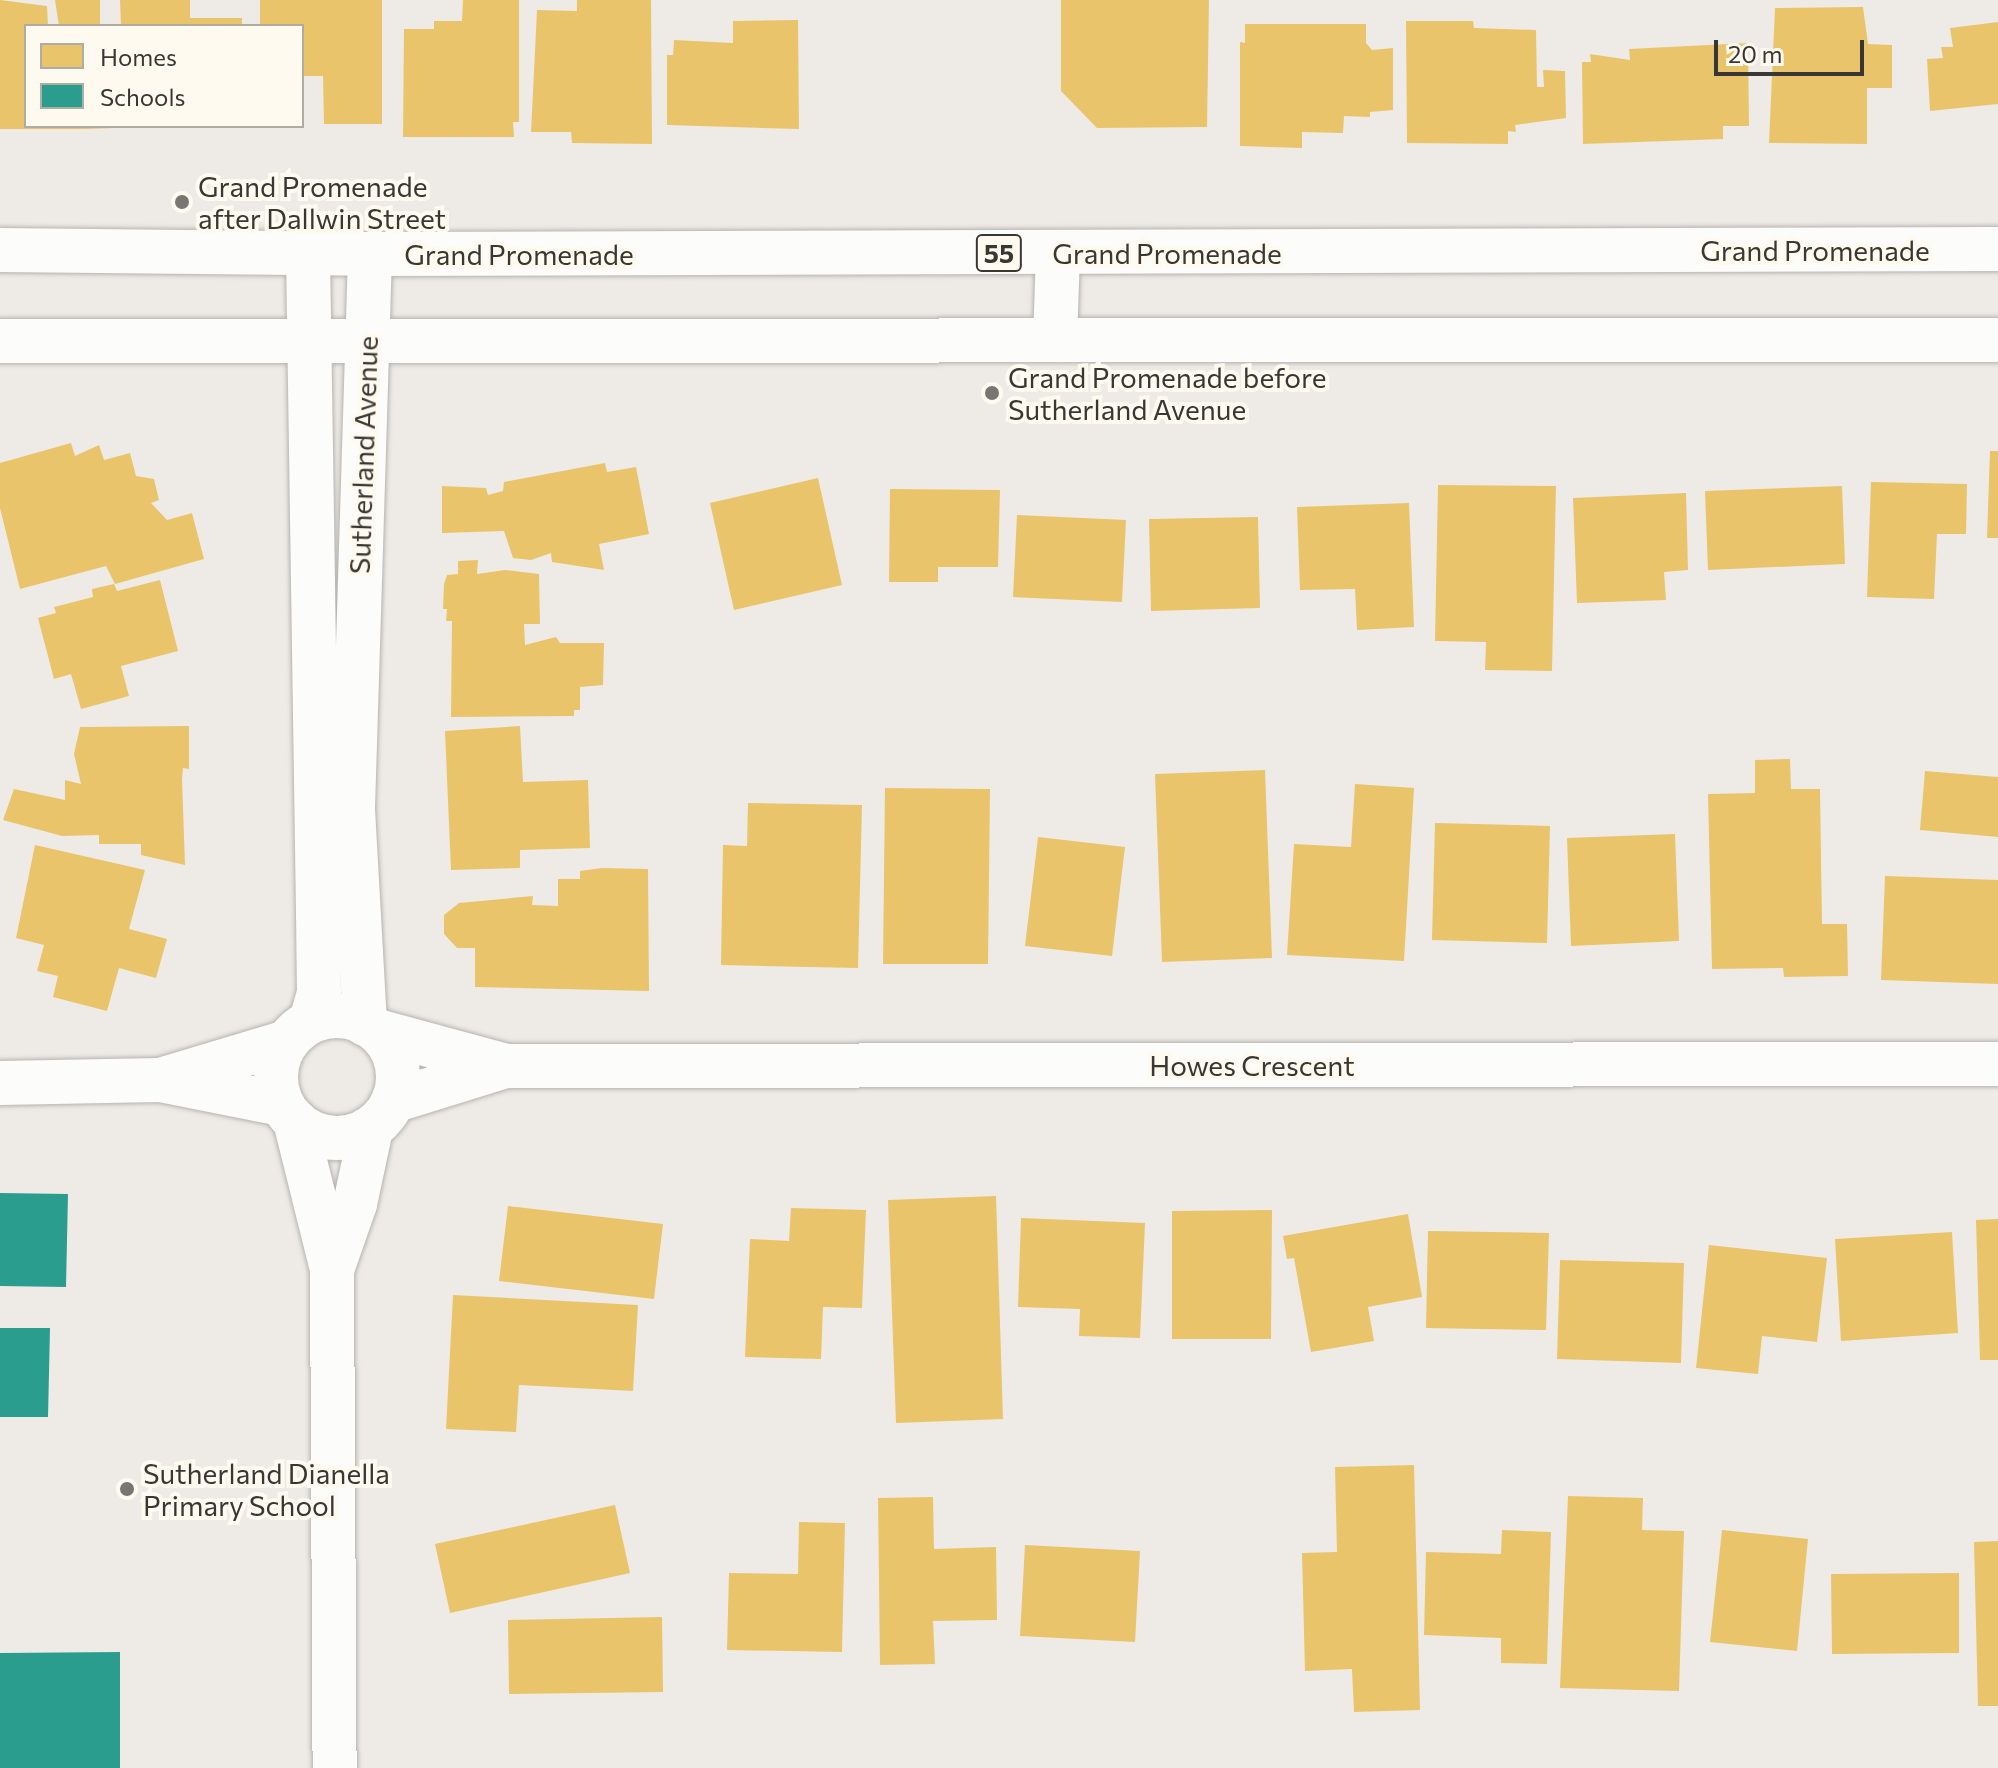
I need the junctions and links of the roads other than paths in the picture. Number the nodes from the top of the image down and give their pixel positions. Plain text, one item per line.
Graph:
1 (1998, 249) edge
2 (0, 250) edge
3 (1058, 253) junction
4 (308, 254) junction
5 (370, 254) junction
6 (366, 340) junction
7 (1055, 340) junction
8 (1998, 340) edge
9 (0, 341) edge
10 (306, 341) junction
11 (315, 655) junction
12 (358, 656) junction
13 (373, 1028) junction
14 (299, 1031) junction
15 (1998, 1064) edge
16 (506, 1066) junction
17 (160, 1080) junction
18 (0, 1083) edge
19 (288, 1113) junction
20 (382, 1115) junction
21 (332, 1269) junction
22 (335, 1768) edge

1 - 3 street, Grand Promenade / 55
2 - 4 street, Grand Promenade / 55
3 - 5 street, Grand Promenade / 55
3 - 7 street
4 - 5 street, Grand Promenade / 55
4 - 10 street, Sutherland Avenue
5 - 6 street, Sutherland Avenue
6 - 7 street
6 - 10 street
6 - 12 street, Sutherland Avenue
7 - 8 street
9 - 10 street
10 - 11 street, Sutherland Avenue
11 - 12 street
11 - 14 street, Sutherland Avenue
12 - 13 street, Sutherland Avenue
13 - 14 street
13 - 16 street, Howes Crescent
13 - 20 street
14 - 17 street
14 - 19 street
15 - 16 street, Howes Crescent
16 - 20 street, Howes Crescent
17 - 18 street
17 - 19 street
19 - 20 street
19 - 21 street
20 - 21 street
21 - 22 street

